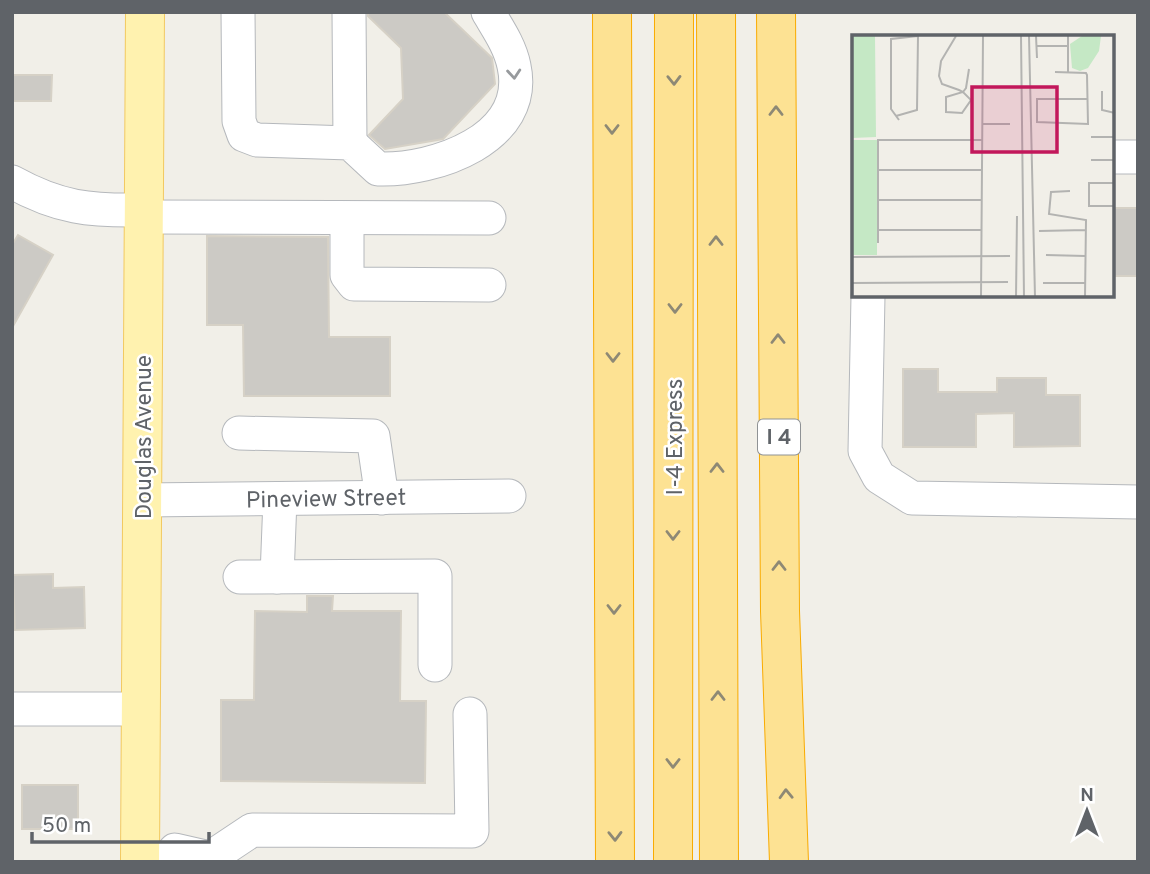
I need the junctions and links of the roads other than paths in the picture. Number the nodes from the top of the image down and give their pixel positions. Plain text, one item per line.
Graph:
1 (145, 12) edge
2 (238, 12) edge
3 (349, 12) edge
4 (488, 12) edge
5 (612, 12) edge
6 (674, 12) edge
7 (716, 12) edge
8 (776, 12) edge
9 (350, 142) junction
10 (1115, 157) edge
11 (1138, 157) edge
12 (12, 182) edge
13 (142, 214) junction
14 (347, 218) junction
15 (489, 218) dead end
16 (489, 285) dead end
17 (868, 298) edge
18 (239, 433) dead end
19 (509, 496) dead end
20 (382, 498) junction
21 (279, 499) junction
22 (144, 500) junction
23 (1138, 502) edge
24 (240, 577) dead end
25 (278, 577) junction
26 (435, 666) dead end
27 (12, 709) edge
28 (141, 709) junction
29 (470, 714) dead end
30 (211, 860) edge
31 (140, 862) edge
32 (165, 862) edge
33 (615, 862) edge
34 (673, 862) edge
35 (719, 862) edge
36 (789, 862) edge

1 - 13 main road, Douglas Avenue
2 - 9 street
3 - 9 street
4 -> 9 street
5 -> 33 highway
6 -> 34 highway, I-4 Express
35 -> 7 highway, I-4 Express
36 -> 8 highway, I 4
10 - 11 street
12 - 13 street
13 - 14 street
13 - 22 main road, Douglas Avenue
14 - 15 street
14 - 16 street
17 - 23 street
18 - 20 street
19 - 20 street, Pineview Street
20 - 21 street, Pineview Street
21 - 22 street, Pineview Street
21 - 25 street
22 - 28 main road, Douglas Avenue
24 - 25 street
25 - 26 street
27 - 28 street
28 - 31 main road, Douglas Avenue
29 - 30 street
30 - 32 street

